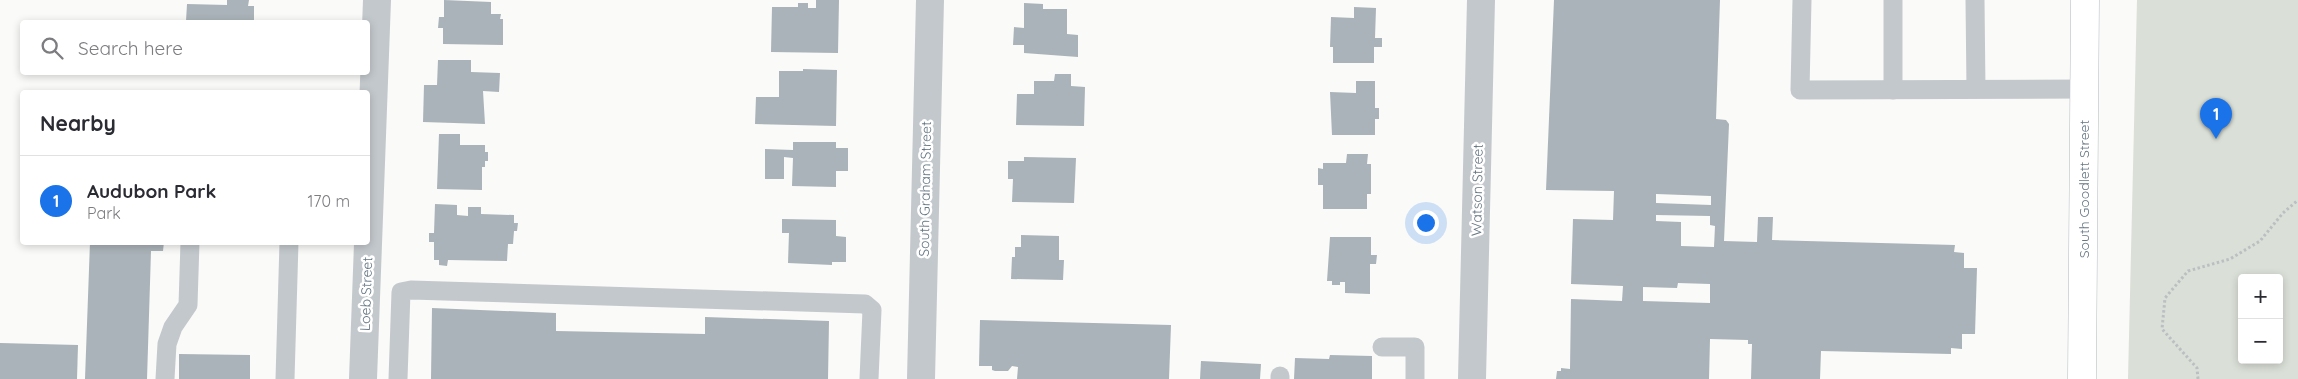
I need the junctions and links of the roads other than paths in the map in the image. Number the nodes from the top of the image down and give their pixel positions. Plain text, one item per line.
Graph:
1 (377, 0) edge
2 (930, 0) edge
3 (1482, 0) edge
4 (1802, 0) edge
5 (1893, 0) edge
6 (1975, 0) edge
7 (2085, 0) edge
8 (2084, 88) junction
9 (1976, 89) junction
10 (1893, 90) junction
11 (370, 157) edge
12 (190, 245) edge
13 (289, 245) edge
14 (367, 245) edge
15 (1382, 347) dead end
16 (165, 379) edge
17 (285, 379) edge
18 (363, 379) edge
19 (398, 379) edge
20 (869, 379) edge
21 (921, 379) edge
22 (1415, 379) edge
23 (1472, 379) edge
24 (2082, 379) edge

1 - 11 street, Loeb Street
2 - 21 street, South Graham Street
3 - 23 street, Watson Street
4 - 10 lane
5 - 10 lane
6 - 9 lane
7 - 8 main road, South Goodlett Street
8 - 9 lane
8 - 24 main road, South Goodlett Street
9 - 10 lane
12 - 16 lane
13 - 17 lane
14 - 18 street, Loeb Street
15 - 22 lane
19 - 20 lane

